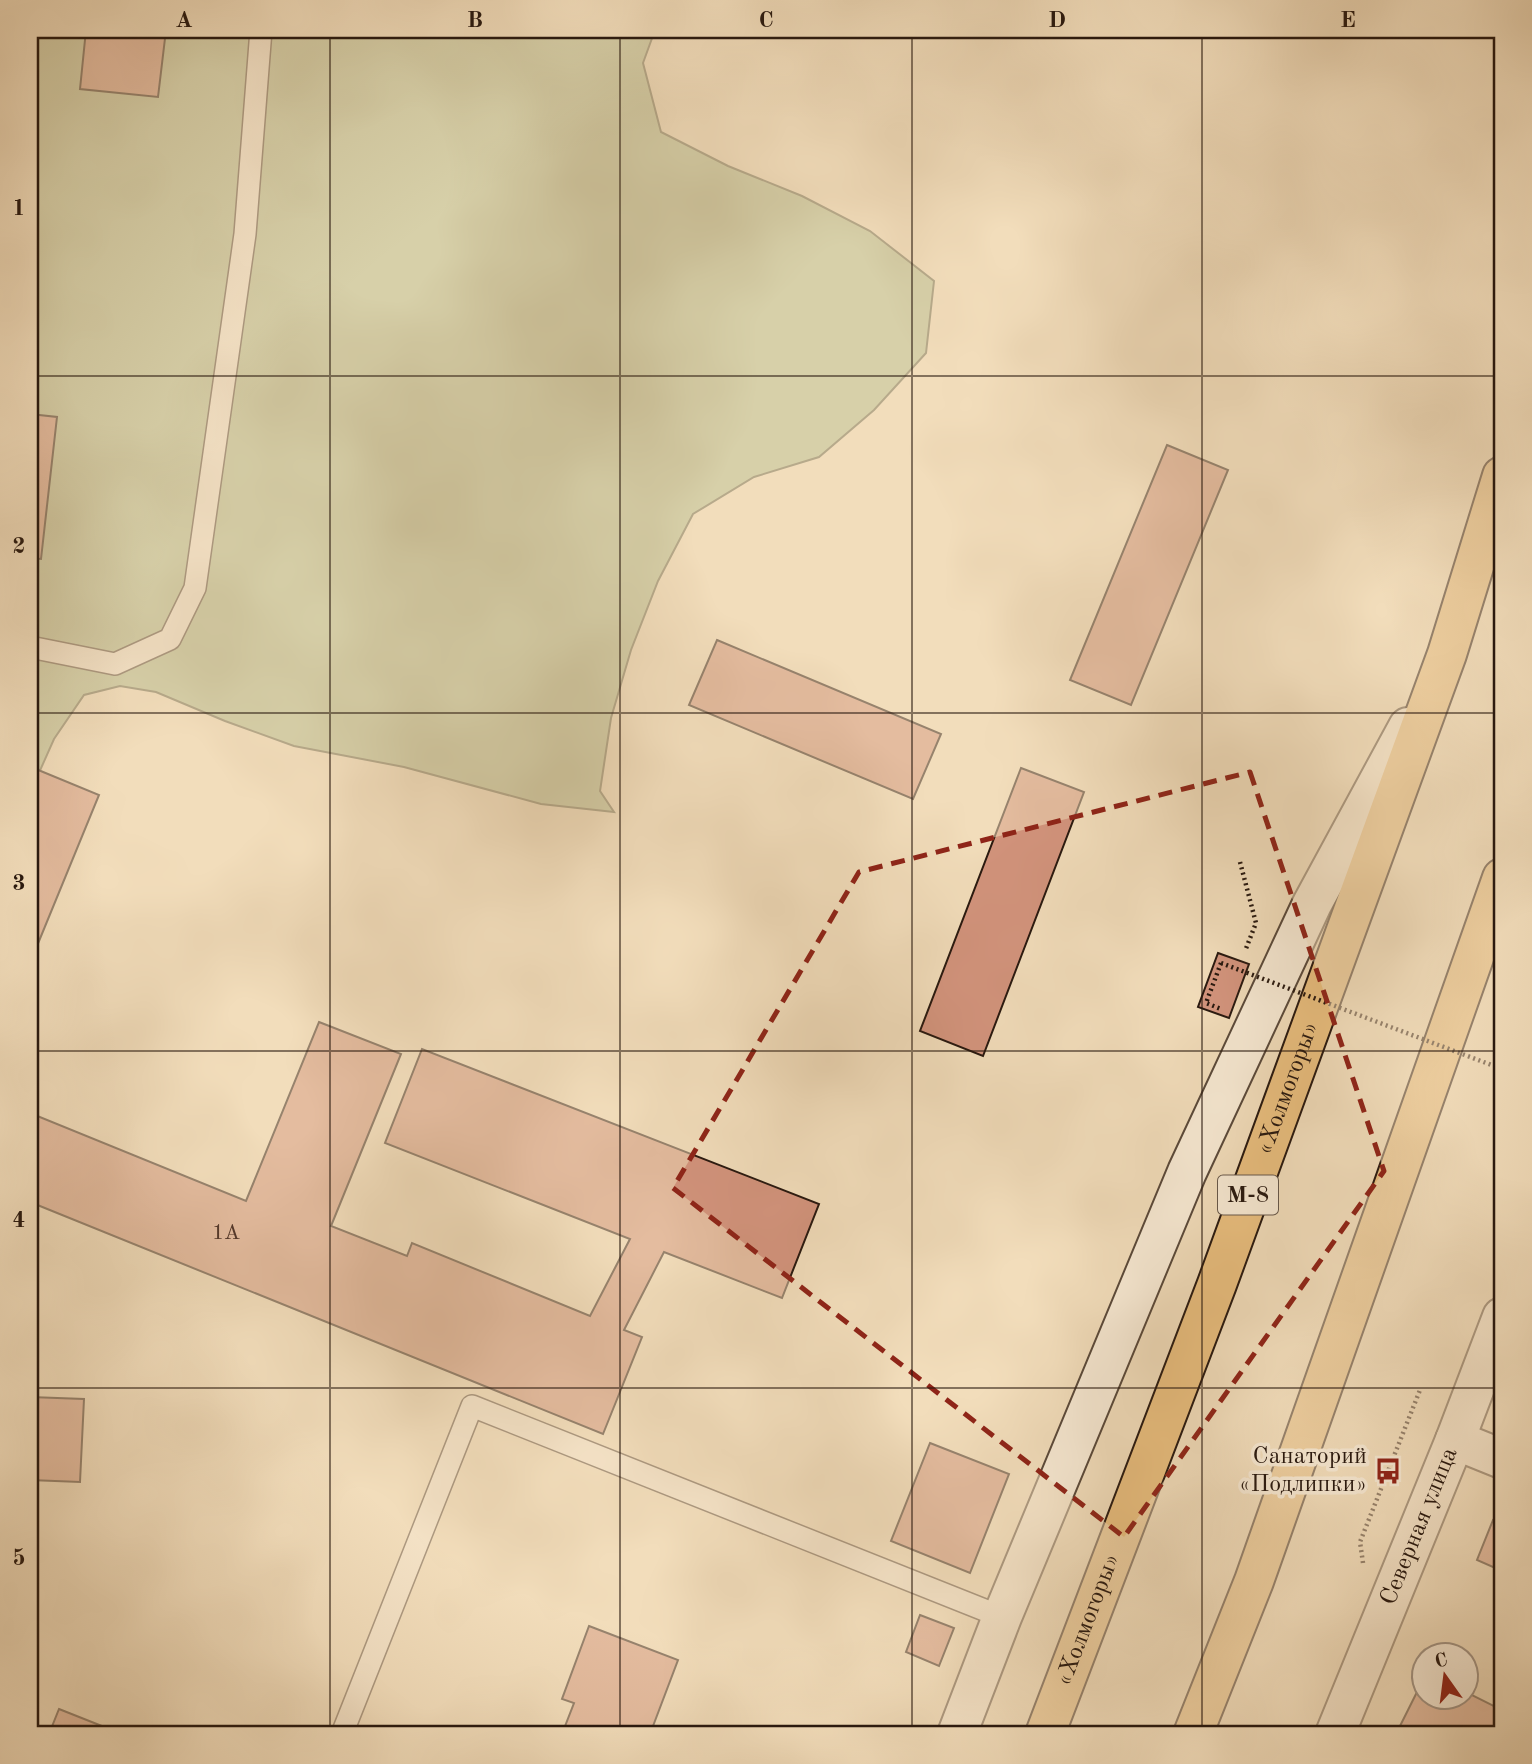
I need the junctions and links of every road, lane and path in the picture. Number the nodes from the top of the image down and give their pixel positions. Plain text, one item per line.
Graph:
1 (261, 30) edge
2 (1502, 476) edge
3 (30, 647) edge
4 (1447, 654) junction
5 (1240, 862) dead end
6 (1502, 878) edge
7 (1237, 974) dead end
8 (1228, 998) dead end
9 (1502, 1069) edge
10 (1502, 1317) edge
11 (1420, 1390) dead end
12 (1455, 1440) junction
13 (1502, 1459) edge
14 (1363, 1564) dead end
15 (1002, 1617) junction
16 (342, 1734) edge
17 (957, 1734) edge
18 (1045, 1734) edge
19 (1193, 1734) edge
20 (1335, 1734) edge

1 - 3 lane
2 - 4 highway, «Холмогоры» / М-8
4 - 15 street
4 - 18 highway, «Холмогоры» / М-8
5 - 7 path
6 - 19 highway
8 - 9 path, bridge
10 - 12 street, Северная улица
11 - 14 path
12 - 13 street
12 - 20 street, Северная улица
15 - 16 lane
15 - 17 street

